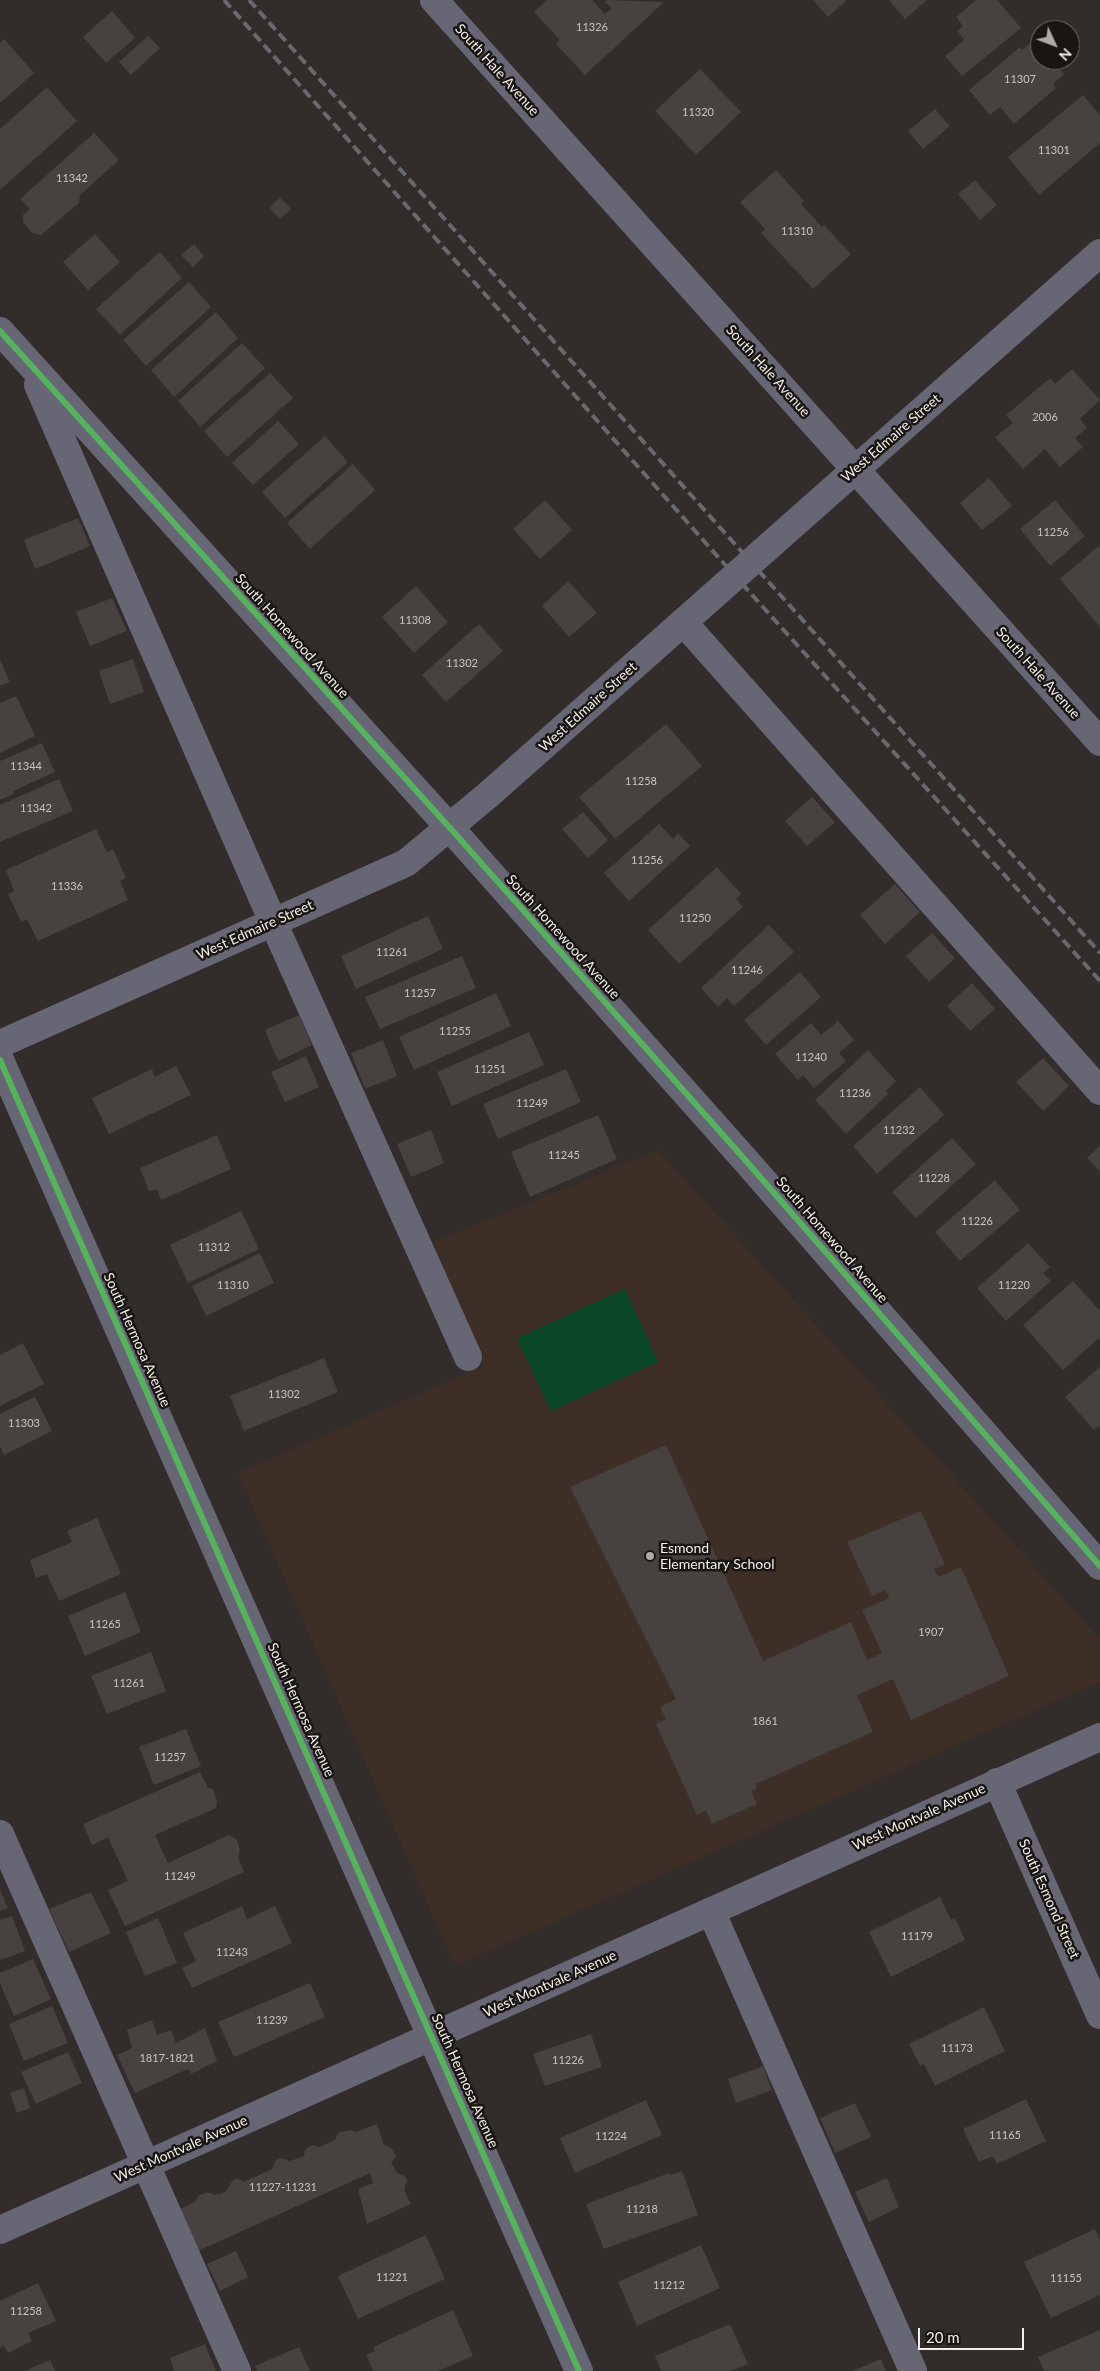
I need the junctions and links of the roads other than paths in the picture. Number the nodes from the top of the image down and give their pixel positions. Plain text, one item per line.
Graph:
1 (434, 0) edge
2 (1100, 253) edge
3 (0, 331) edge
4 (29, 363) junction
5 (856, 469) junction
6 (683, 622) junction
7 (1100, 742) edge
8 (450, 828) junction
9 (273, 922) junction
10 (0, 1044) edge
11 (0, 1060) edge
12 (1100, 1091) edge
13 (468, 1357) dead end
14 (1100, 1566) edge
15 (1100, 1737) edge
16 (997, 1782) junction
17 (0, 1834) edge
18 (711, 1911) junction
19 (1100, 2015) edge
20 (432, 2038) junction
21 (146, 2165) junction
22 (0, 2230) edge
23 (237, 2371) edge
24 (579, 2371) edge
25 (913, 2371) edge

1 - 5 street, South Hale Avenue
2 - 5 street, West Edmaire Street
3 - 4 street, South Homewood Avenue
4 - 8 street, South Homewood Avenue
4 - 9 street
5 - 6 street, West Edmaire Street
5 - 7 street, South Hale Avenue
6 - 8 street, West Edmaire Street
6 - 12 street
8 - 9 street, West Edmaire Street
8 - 14 street, South Homewood Avenue
9 - 10 street, West Edmaire Street
9 - 13 street
11 - 20 street, South Hermosa Avenue
15 - 16 street, West Montvale Avenue
16 - 18 street, West Montvale Avenue
16 - 19 street, South Esmond Street
17 - 21 street
18 - 20 street, West Montvale Avenue
18 - 25 street
20 - 21 street, West Montvale Avenue
20 - 24 street, South Hermosa Avenue
21 - 22 street, West Montvale Avenue
21 - 23 street

